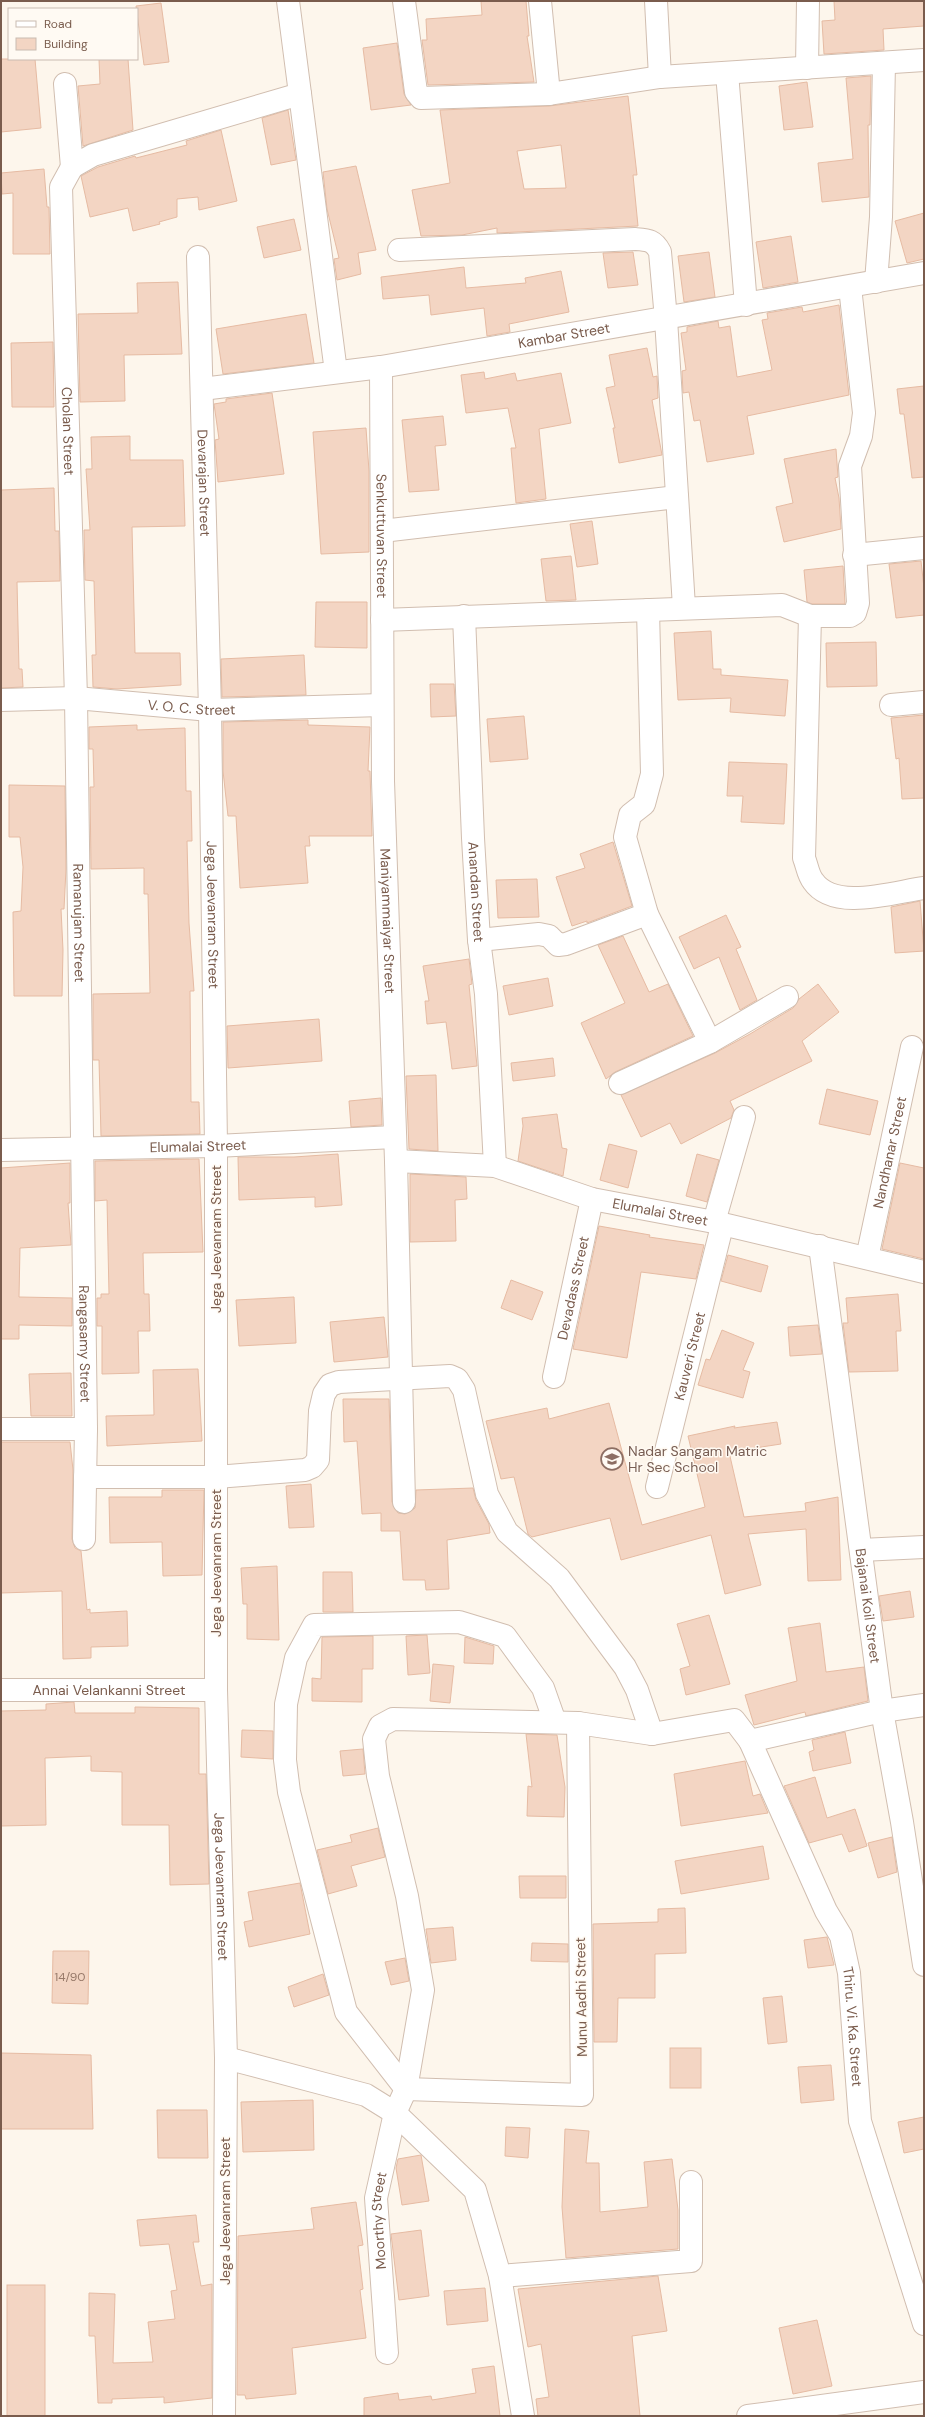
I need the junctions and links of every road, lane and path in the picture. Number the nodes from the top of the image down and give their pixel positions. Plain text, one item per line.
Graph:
1 (288, 1) edge
2 (404, 1) edge
3 (540, 1) edge
4 (656, 1) edge
5 (808, 1) edge
6 (924, 60) edge
7 (884, 63) junction
8 (807, 68) junction
9 (727, 73) junction
10 (660, 77) junction
11 (66, 84) dead end
12 (300, 94) junction
13 (549, 94) junction
14 (72, 167) junction
15 (399, 250) dead end
16 (198, 256) dead end
17 (924, 273) edge
18 (876, 282) junction
19 (850, 287) junction
20 (746, 305) junction
21 (666, 319) junction
22 (381, 367) junction
23 (336, 372) junction
24 (202, 389) junction
25 (677, 497) junction
26 (382, 531) junction
27 (924, 548) edge
28 (854, 554) junction
29 (684, 607) junction
30 (648, 610) junction
31 (464, 616) junction
32 (810, 616) junction
33 (382, 620) junction
34 (76, 698) junction
35 (1, 700) edge
36 (924, 702) edge
37 (382, 705) junction
38 (891, 705) dead end
39 (210, 710) junction
40 (924, 888) edge
41 (647, 914) junction
42 (479, 940) junction
43 (787, 997) dead end
44 (710, 1042) junction
45 (912, 1047) dead end
46 (620, 1083) dead end
47 (744, 1117) dead end
48 (394, 1137) junction
49 (216, 1146) junction
50 (82, 1148) junction
51 (1, 1150) edge
52 (396, 1161) junction
53 (496, 1166) junction
54 (592, 1200) junction
55 (718, 1224) junction
56 (820, 1246) junction
57 (867, 1258) junction
58 (924, 1272) edge
59 (554, 1377) dead end
60 (401, 1378) junction
61 (1, 1429) edge
62 (86, 1429) junction
63 (85, 1477) junction
64 (216, 1477) junction
65 (657, 1487) dead end
66 (404, 1502) dead end
67 (84, 1539) dead end
68 (924, 1547) edge
69 (861, 1550) junction
70 (1, 1690) edge
71 (216, 1690) junction
72 (924, 1705) edge
73 (882, 1711) junction
74 (555, 1722) junction
75 (578, 1723) junction
76 (652, 1734) junction
77 (750, 1741) junction
78 (924, 1965) edge
79 (226, 2058) junction
80 (406, 2089) junction
81 (396, 2113) junction
82 (691, 2182) dead end
83 (500, 2276) junction
84 (922, 2313) edge
85 (387, 2353) dead end
86 (924, 2392) edge
87 (874, 2408) edge
88 (224, 2416) edge
89 (523, 2416) edge
90 (748, 2416) edge

1 - 12 street
2 - 13 street
3 - 13 street
4 - 10 street
5 - 8 street
6 - 7 street
7 - 8 street
7 - 18 street
8 - 9 street
9 - 10 street
9 - 20 street
10 - 13 street
11 - 14 street
12 - 14 street
12 - 23 street
14 - 34 street, Cholan Street
15 - 21 street
16 - 24 street, Devarajan Street
17 - 18 street, Kambar Street
18 - 19 street, Kambar Street
19 - 20 street, Kambar Street
19 - 28 street
20 - 21 street, Kambar Street
21 - 22 street, Kambar Street
21 - 25 street
22 - 23 street, Kambar Street
22 - 26 street, Senkuttuvan Street
23 - 24 street, Kambar Street
24 - 39 street, Devarajan Street
25 - 26 street
25 - 29 street
26 - 33 street, Senkuttuvan Street
27 - 28 street
28 - 32 street
29 - 30 street
29 - 32 street
30 - 31 street
30 - 41 street
31 - 33 street
31 - 42 street, Anandan Street
32 - 40 street
33 - 37 street, Senkuttuvan Street
34 - 35 street, V. O. C. Street
34 - 39 street, V. O. C. Street
34 - 50 street, Ramanujam Street
36 - 38 street
37 - 39 street, V. O. C. Street
37 - 48 street, Maniyammaiyar Street
39 - 49 street, Jega Jeevanram Street
41 - 42 street
41 - 44 street
42 - 53 street, Anandan Street
43 - 44 street
44 - 46 street
45 - 57 street, Nandhanar Street
47 - 55 street, Kauveri Street
48 - 49 street, Elumalai Street
48 - 52 street, Maniyammaiyar Street
49 - 50 street, Elumalai Street
49 - 64 street, Jega Jeevanram Street
50 - 51 street, Elumalai Street
50 - 62 street, Rangasamy Street
52 - 53 street, Elumalai Street
52 - 60 street, Maniyammaiyar Street
53 - 54 street, Elumalai Street
54 - 55 street, Elumalai Street
54 - 59 street, Devadass Street
55 - 56 street, Elumalai Street
55 - 65 street, Kauveri Street
56 - 57 street, Elumalai Street
56 - 69 street, Bajanai Koil Street
57 - 58 street, Elumalai Street
60 - 64 street
60 - 66 street, Maniyammaiyar Street
60 - 76 street
61 - 62 street
62 - 63 street, Rangasamy Street
63 - 64 street
63 - 67 street, Rangasamy Street
64 - 71 street, Jega Jeevanram Street
68 - 69 street
69 - 73 street, Bajanai Koil Street
70 - 71 street, Annai Velankanni Street
71 - 79 street, Jega Jeevanram Street
72 - 73 street
73 - 77 street
73 - 78 street, Bajanai Koil Street
74 - 75 street, Moorthy Street
74 - 80 street, Moorthy Street
74 - 80 street
75 - 76 street, Moorthy Street
75 - 80 street, Munu Aadhi Street
76 - 77 street, Thiru. Vi. Ka. Street
77 - 84 street, Thiru. Vi. Ka. Street
79 - 81 street
79 - 88 street, Jega Jeevanram Street
80 - 81 street, Moorthy Street
81 - 83 street
81 - 85 street, Moorthy Street
82 - 83 street
83 - 89 street
86 - 87 street
87 - 90 street

